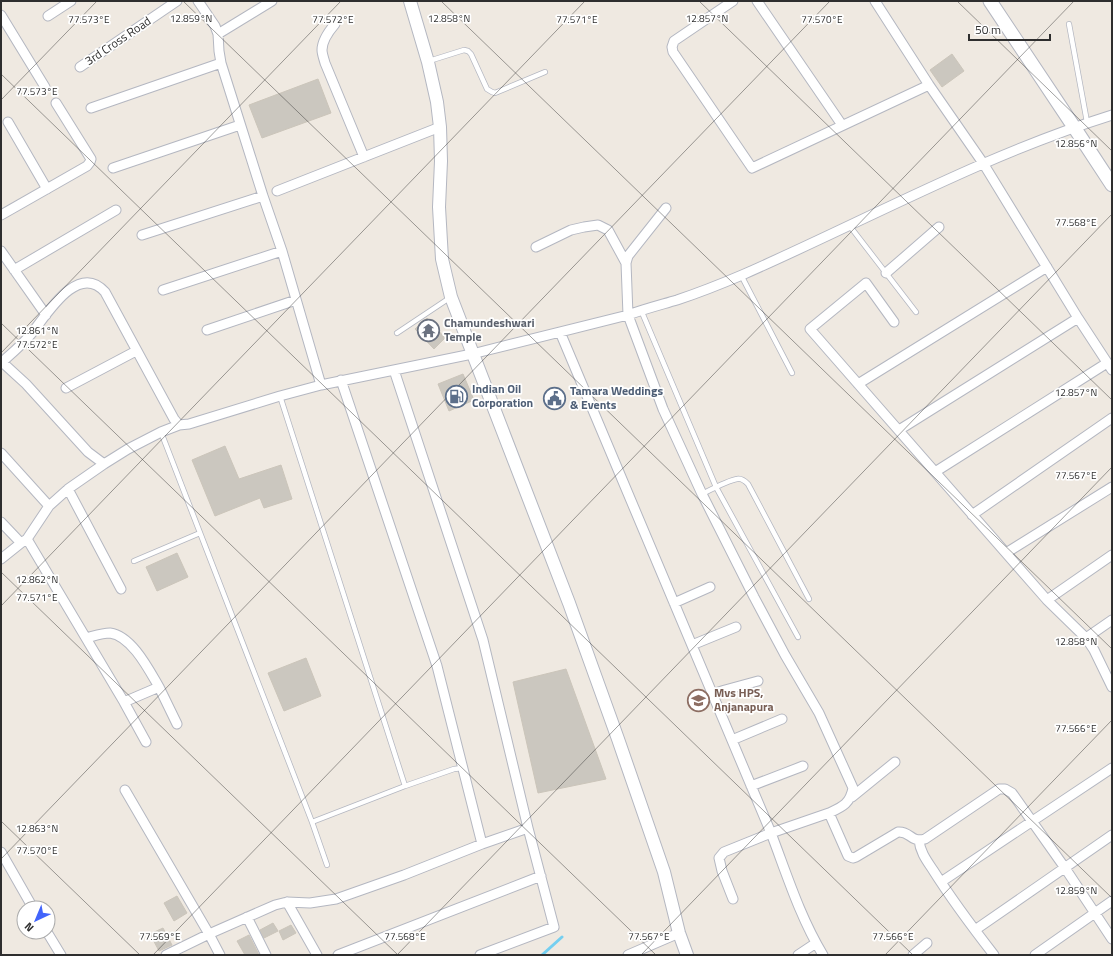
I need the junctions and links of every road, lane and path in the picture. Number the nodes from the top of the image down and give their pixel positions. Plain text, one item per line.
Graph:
1 (70, 1) edge
2 (177, 1) edge
3 (198, 1) edge
4 (272, 1) edge
5 (410, 1) edge
6 (733, 1) edge
7 (757, 1) edge
8 (874, 1) edge
9 (990, 1) edge
10 (1, 15) edge
11 (48, 16) dead end
12 (335, 24) dead end
13 (1069, 24) dead end
14 (218, 34) junction
15 (428, 62) junction
16 (221, 63) junction
17 (80, 67) dead end
18 (545, 72) dead end
19 (929, 85) junction
20 (45, 87) dead end
21 (56, 103) dead end
22 (90, 108) dead end
23 (1112, 115) edge
24 (8, 122) dead end
25 (1087, 122) junction
26 (240, 125) junction
27 (842, 125) junction
28 (440, 127) junction
29 (1074, 127) junction
30 (364, 157) junction
31 (983, 163) junction
32 (113, 168) dead end
33 (1112, 185) edge
34 (47, 189) junction
35 (277, 191) dead end
36 (263, 196) junction
37 (666, 208) dead end
38 (116, 210) dead end
39 (1, 215) edge
40 (849, 225) junction
41 (939, 227) dead end
42 (142, 235) dead end
43 (536, 247) dead end
44 (1, 251) edge
45 (282, 251) junction
46 (626, 263) junction
47 (1047, 267) junction
48 (14, 270) junction
49 (886, 273) junction
50 (741, 275) junction
51 (163, 290) dead end
52 (451, 297) junction
53 (296, 300) junction
54 (641, 310) junction
55 (916, 312) dead end
56 (46, 315) junction
57 (628, 315) junction
58 (1078, 318) junction
59 (894, 322) dead end
60 (207, 330) dead end
61 (560, 332) junction
62 (397, 333) dead end
63 (136, 351) junction
64 (472, 354) junction
65 (1, 363) edge
66 (1109, 366) edge
67 (394, 370) junction
68 (792, 373) dead end
69 (340, 380) junction
70 (858, 384) junction
71 (321, 385) junction
72 (66, 388) dead end
73 (280, 396) junction
74 (1112, 418) edge
75 (179, 425) junction
76 (899, 430) junction
77 (161, 432) junction
78 (1, 453) edge
79 (104, 464) junction
80 (935, 472) junction
81 (716, 487) junction
82 (1112, 488) edge
83 (68, 489) junction
84 (702, 494) junction
85 (49, 506) junction
86 (972, 515) junction
87 (1, 522) edge
88 (200, 533) junction
89 (24, 541) junction
90 (1006, 553) junction
91 (1112, 555) edge
92 (1, 559) edge
93 (134, 561) dead end
94 (710, 587) dead end
95 (121, 588) dead end
96 (809, 599) dead end
97 (1047, 600) junction
98 (674, 603) junction
99 (1112, 620) edge
100 (736, 627) dead end
101 (798, 637) dead end
102 (86, 638) junction
103 (1086, 638) junction
104 (692, 645) junction
105 (758, 681) dead end
106 (159, 687) junction
107 (1112, 687) edge
108 (712, 694) junction
109 (124, 702) junction
110 (782, 719) dead end
111 (177, 724) dead end
112 (732, 740) junction
113 (146, 742) dead end
114 (894, 762) dead end
115 (803, 766) dead end
116 (463, 768) junction
117 (1112, 768) edge
118 (405, 786) junction
119 (751, 786) junction
120 (125, 790) dead end
121 (852, 797) junction
122 (829, 813) junction
123 (1032, 821) junction
124 (312, 822) junction
125 (528, 828) junction
126 (771, 833) junction
127 (1112, 835) edge
128 (919, 840) junction
129 (482, 844) junction
130 (1, 852) edge
131 (327, 865) dead end
132 (1064, 868) junction
133 (541, 876) junction
134 (941, 882) junction
135 (732, 899) dead end
136 (28, 900) edge
137 (1112, 901) edge
138 (287, 902) junction
139 (1095, 913) junction
140 (247, 917) junction
141 (975, 930) junction
142 (679, 933) junction
143 (209, 934) junction
144 (1112, 939) edge
145 (52, 940) edge
146 (927, 943) dead end
147 (816, 944) junction
148 (60, 955) edge
149 (166, 955) edge
150 (220, 955) edge
151 (266, 955) edge
152 (317, 955) edge
153 (338, 955) edge
154 (480, 955) edge
155 (628, 955) edge
156 (687, 955) edge
157 (798, 955) edge
158 (823, 955) edge
159 (913, 955) edge
160 (994, 955) edge
161 (1035, 955) edge

1 - 11 street
2 - 17 street, 3rd Cross Road
3 - 14 street
4 - 14 street
5 - 15 street
6 - 27 street
7 - 27 street
8 - 19 street
9 - 29 main road
10 - 20 street
12 - 30 street
13 - 25 lane
14 - 16 street
15 - 18 lane
15 - 28 street
16 - 22 street
16 - 26 street
19 - 27 street
19 - 31 street
21 - 34 street
23 - 25 street
24 - 34 street
25 - 29 street
26 - 32 street
26 - 36 street
28 - 30 street
28 - 52 street
29 - 31 street
29 - 33 main road
30 - 35 street
31 - 40 street
31 - 47 street
34 - 39 street
36 - 42 street
36 - 45 street
37 - 46 street
38 - 48 street
40 - 49 lane
40 - 50 street
41 - 49 street
43 - 46 street
44 - 48 street
45 - 51 street
45 - 53 street
46 - 57 street
47 - 58 street
47 - 70 street
48 - 56 street
49 - 55 lane
50 - 54 street
50 - 68 lane
52 - 62 lane
52 - 64 street
53 - 60 street
53 - 71 street
54 - 57 street
54 - 81 lane
56 - 63 street
56 - 65 street
57 - 61 street
57 - 84 street
58 - 66 street
58 - 76 street
59 - 70 street
61 - 64 street
61 - 98 street
63 - 72 street
63 - 75 street
64 - 67 street
64 - 142 street
65 - 79 street
66 - 80 street
67 - 69 street
67 - 125 street
69 - 71 street
69 - 116 street
70 - 76 street
71 - 73 street
73 - 75 street
73 - 118 lane
74 - 86 street
75 - 77 street
76 - 80 street
77 - 79 street
77 - 88 lane
78 - 85 street
79 - 83 street
80 - 86 street
81 - 84 lane
81 - 96 lane
81 - 101 lane
82 - 90 street
83 - 85 street
83 - 95 street
84 - 121 street
85 - 89 street
86 - 90 street
87 - 89 street
88 - 93 lane
88 - 124 lane
89 - 92 street
89 - 102 street
90 - 97 street
91 - 97 street
94 - 98 street
97 - 103 street
98 - 104 street
99 - 103 street
100 - 104 street
102 - 106 street
102 - 109 street
103 - 107 street
104 - 108 street
105 - 108 street
106 - 109 street
106 - 111 street
108 - 112 street
109 - 113 street
110 - 112 street
112 - 119 street
114 - 121 street
115 - 119 street
116 - 118 lane
116 - 129 street
117 - 123 street
118 - 124 lane
119 - 126 street
120 - 143 street
121 - 122 street
122 - 126 street
122 - 128 street
123 - 128 street
123 - 132 street
123 - 134 street
124 - 131 lane
125 - 129 street
125 - 133 street
126 - 135 street
126 - 147 street
127 - 132 street
128 - 134 street
129 - 138 street
130 - 136 street
132 - 139 street
132 - 141 street
133 - 153 street
133 - 154 street
134 - 141 street
137 - 139 street
138 - 140 street
138 - 152 street
139 - 144 street
139 - 161 street
140 - 143 street
140 - 151 street
141 - 160 street
142 - 155 street
142 - 156 street
143 - 149 street
143 - 150 street
145 - 148 street
146 - 159 street
147 - 157 street
147 - 158 street

